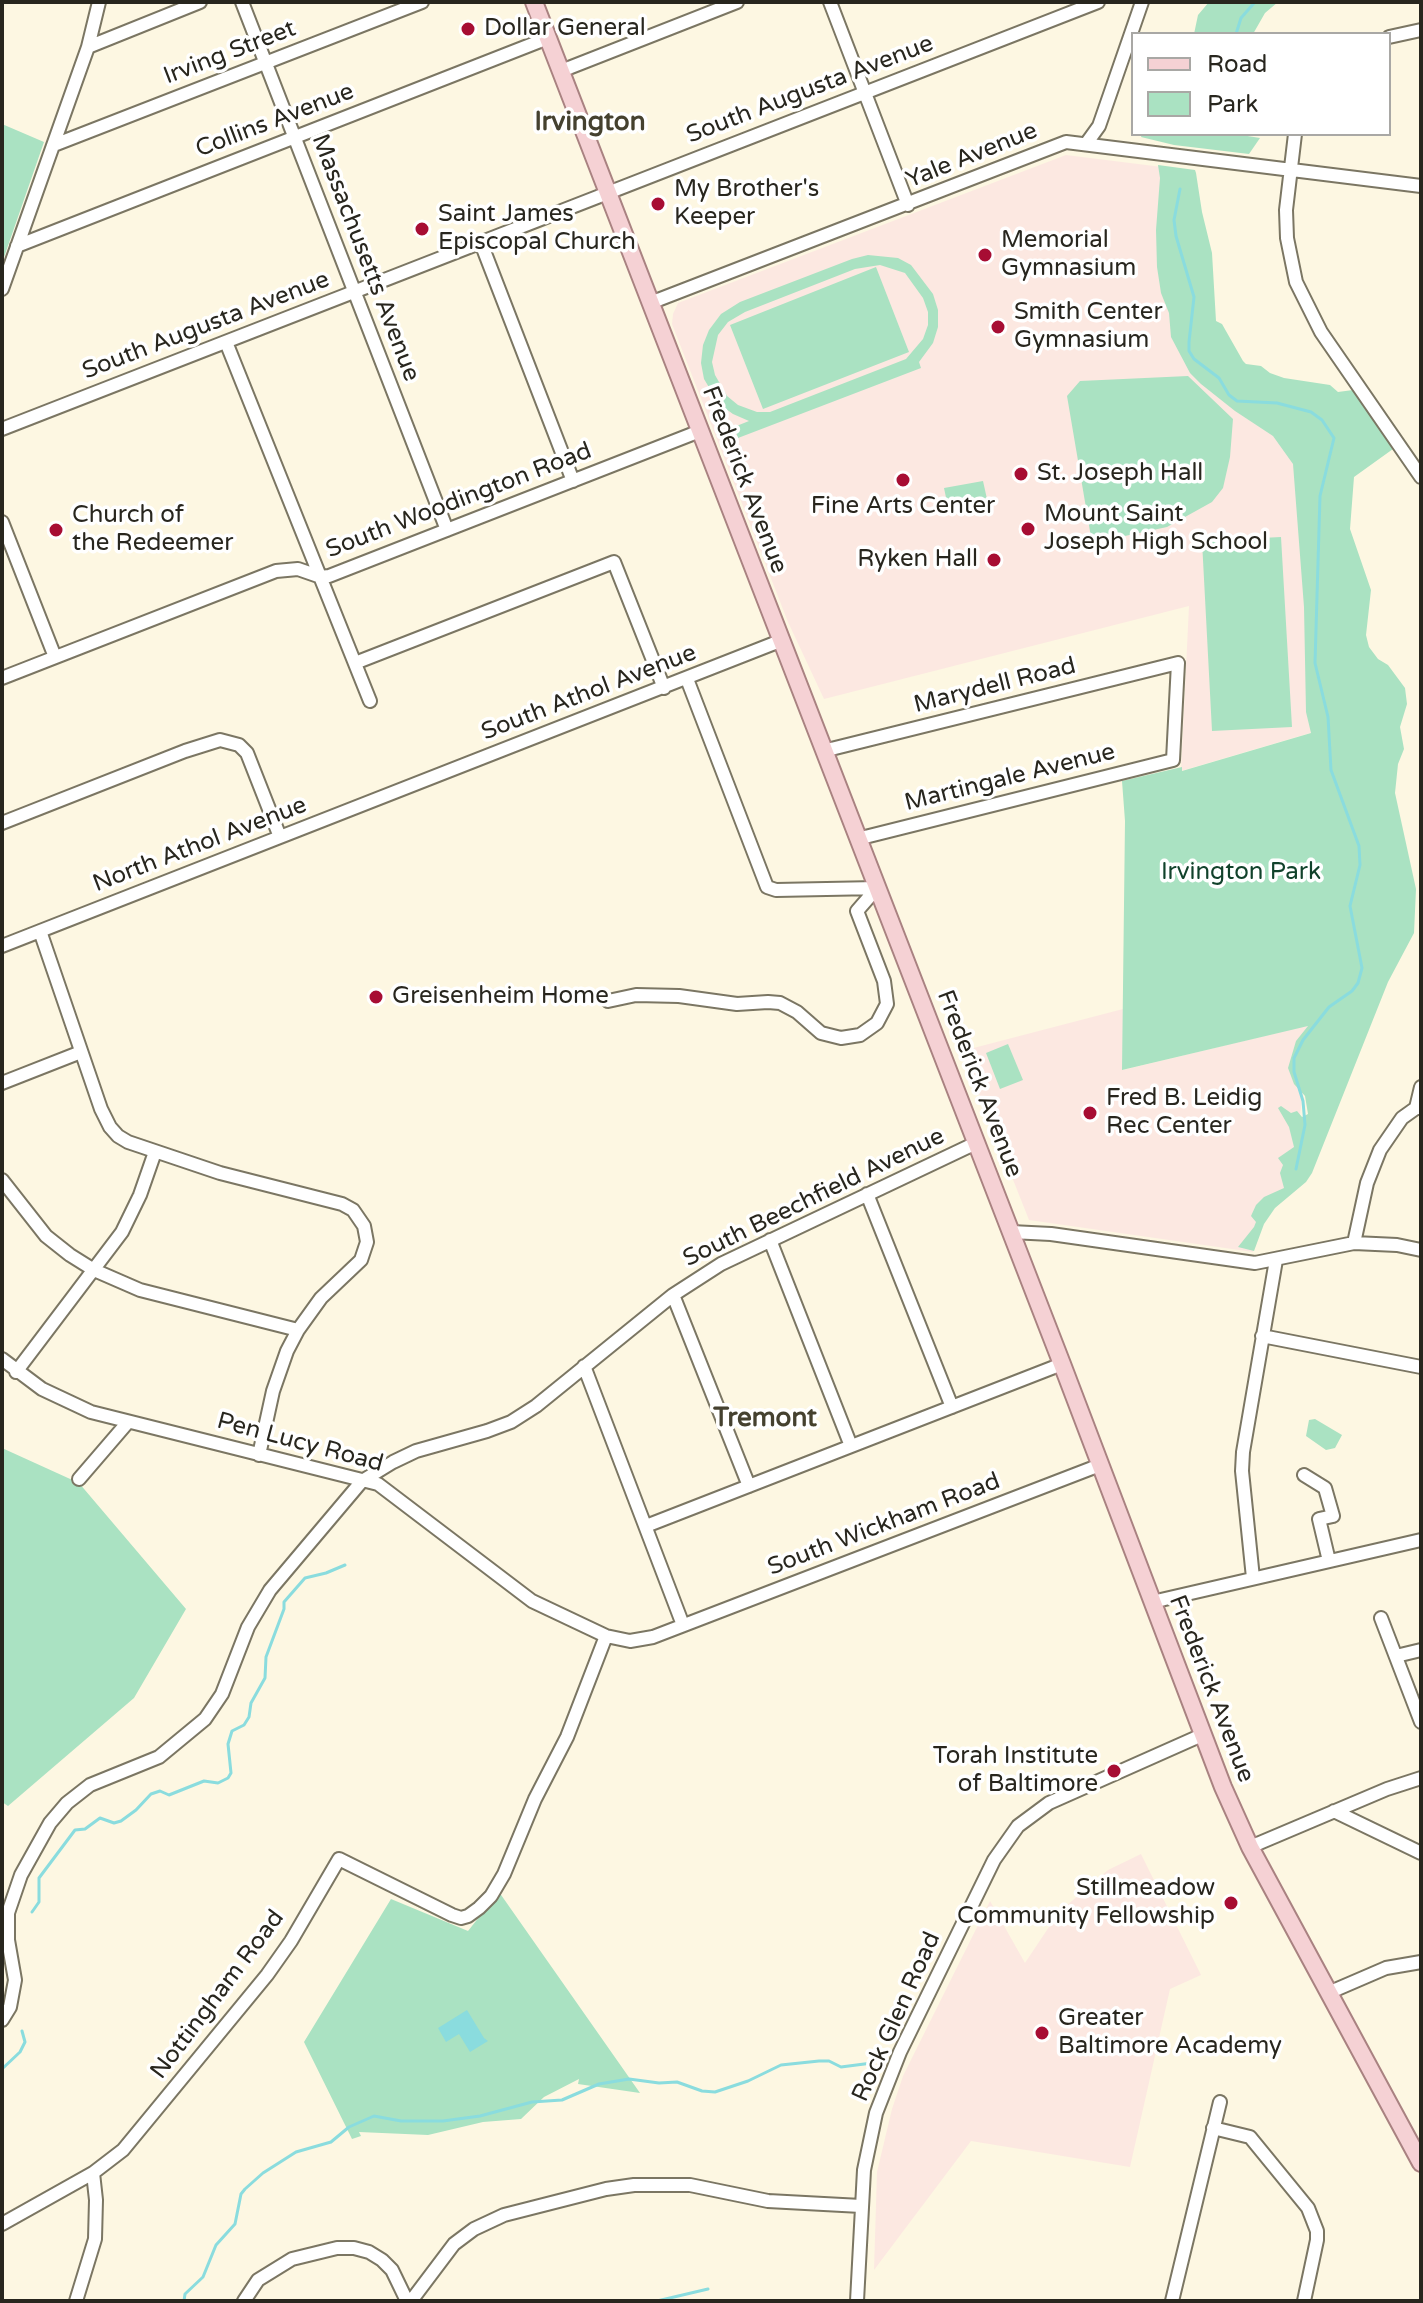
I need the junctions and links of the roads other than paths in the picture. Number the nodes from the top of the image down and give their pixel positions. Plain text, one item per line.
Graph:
1 (99, 2) edge
2 (200, 2) edge
3 (242, 2) edge
4 (422, 2) edge
5 (534, 2) edge
6 (737, 2) edge
7 (830, 2) edge
8 (1098, 2) edge
9 (1142, 2) edge
10 (1421, 30) edge
11 (1132, 32) edge
12 (1131, 34) edge
13 (1391, 37) edge
14 (548, 38) junction
15 (88, 47) junction
16 (265, 63) junction
17 (561, 71) junction
18 (865, 93) junction
19 (1295, 136) edge
20 (294, 137) junction
21 (1086, 144) junction
22 (54, 145) junction
23 (1290, 169) junction
24 (1421, 186) edge
25 (608, 193) junction
26 (908, 205) junction
27 (481, 243) junction
28 (17, 246) junction
29 (2, 289) edge
30 (355, 292) junction
31 (650, 303) junction
32 (226, 342) junction
33 (2, 429) edge
34 (700, 431) junction
35 (1421, 477) edge
36 (573, 481) junction
37 (2, 522) edge
38 (447, 530) junction
39 (321, 577) junction
40 (780, 641) junction
41 (55, 657) junction
42 (355, 663) junction
43 (2, 678) edge
44 (687, 679) junction
45 (664, 688) junction
46 (370, 701) dead end
47 (823, 751) junction
48 (1173, 760) joint
49 (414, 785) joint
50 (2, 823) edge
51 (280, 837) junction
52 (857, 839) junction
53 (877, 888) junction
54 (40, 931) junction
55 (2, 946) edge
56 (608, 1001) dead end
57 (81, 1052) junction
58 (2, 1083) edge
59 (1421, 1087) edge
60 (1418, 1108) edge
61 (976, 1143) junction
62 (155, 1152) junction
63 (2, 1180) edge
64 (867, 1194) junction
65 (1011, 1232) junction
66 (770, 1240) junction
67 (1354, 1243) junction
68 (1421, 1250) edge
69 (1276, 1260) junction
70 (94, 1270) junction
71 (673, 1295) junction
72 (298, 1330) junction
73 (1262, 1336) junction
74 (2, 1359) edge
75 (1062, 1364) junction
76 (584, 1366) junction
77 (1421, 1367) edge
78 (16, 1372) junction
79 (952, 1407) junction
80 (128, 1422) junction
81 (851, 1446) junction
82 (259, 1455) junction
83 (1100, 1465) junction
84 (1304, 1475) dead end
85 (79, 1479) dead end
86 (362, 1481) junction
87 (749, 1486) junction
88 (646, 1526) junction
89 (1421, 1540) edge
90 (1329, 1561) junction
91 (1253, 1578) junction
92 (1152, 1602) junction
93 (1381, 1618) dead end
94 (683, 1625) junction
95 (606, 1636) junction
96 (1421, 1650) edge
97 (1396, 1656) junction
98 (1421, 1722) edge
99 (1202, 1735) junction
100 (1421, 1778) edge
101 (1334, 1811) junction
102 (1250, 1847) junction
103 (1421, 1853) edge
104 (1421, 1962) edge
105 (1328, 1993) junction
106 (2, 2020) edge
107 (1220, 2102) dead end
108 (1213, 2128) junction
109 (1421, 2163) edge
110 (93, 2173) junction
111 (861, 2206) junction
112 (2, 2224) edge
113 (76, 2301) edge
114 (244, 2301) edge
115 (409, 2301) edge
116 (857, 2301) edge
117 (1172, 2301) edge
118 (1304, 2301) edge

1 - 15 street
2 - 15 street
3 - 16 street, Massachusetts Avenue
4 - 16 street, Irving Street
5 - 14 main road, Frederick Avenue
6 - 17 street
7 - 18 street
8 - 18 street, South Augusta Avenue
9 - 11 street
10 - 13 street
12 - 21 street
14 - 17 main road, Frederick Avenue
14 - 20 street, Collins Avenue
15 - 22 street
16 - 20 street, Massachusetts Avenue
16 - 22 street, Irving Street
17 - 25 main road, Frederick Avenue
18 - 25 street, South Augusta Avenue
18 - 26 street
19 - 23 street
20 - 28 street, Collins Avenue
20 - 30 street, Massachusetts Avenue
21 - 23 street, Yale Avenue
21 - 26 street, Yale Avenue
22 - 28 street
23 - 24 street, Yale Avenue
23 - 35 street
25 - 27 street, South Augusta Avenue
25 - 31 main road, Frederick Avenue
26 - 31 street, Yale Avenue
27 - 30 street, South Augusta Avenue
27 - 36 street
28 - 29 street
30 - 32 street, South Augusta Avenue
30 - 38 street, Massachusetts Avenue
31 - 34 main road, Frederick Avenue
32 - 33 street, South Augusta Avenue
32 - 39 street
34 - 36 street, South Woodington Road
34 - 40 main road, Frederick Avenue
36 - 38 street, South Woodington Road
37 - 41 street
38 - 39 street, South Woodington Road
39 - 41 street, South Woodington Road
39 - 42 street
40 - 44 street, South Athol Avenue
40 - 47 main road, Frederick Avenue
41 - 43 street, South Woodington Road
42 - 45 street
42 - 46 street
44 - 45 street, South Athol Avenue
44 - 53 street
45 - 49 street, South Athol Avenue
47 - 48 street, Marydell Road
47 - 52 main road, Frederick Avenue
48 - 52 street, Martingale Avenue
49 - 51 street, North Athol Avenue
50 - 51 street
51 - 54 street, North Athol Avenue
52 - 53 main road, Frederick Avenue
53 - 56 street
53 - 61 main road, Frederick Avenue
54 - 55 street, North Athol Avenue
54 - 57 street
57 - 58 street
57 - 62 street
59 - 60 street
60 - 67 street
61 - 64 street, South Beechfield Avenue
61 - 65 main road, Frederick Avenue
62 - 70 street
62 - 72 street
63 - 70 street
64 - 66 street, South Beechfield Avenue
64 - 79 street
65 - 69 street
65 - 75 main road, Frederick Avenue
66 - 71 street, South Beechfield Avenue
66 - 81 street
67 - 68 street
67 - 69 street
69 - 73 street
70 - 72 street
70 - 78 street
71 - 76 street, South Beechfield Avenue
71 - 87 street
72 - 82 street
73 - 77 street
73 - 91 street
74 - 78 street, Pen Lucy Road
75 - 79 street
75 - 83 main road, Frederick Avenue
76 - 86 street, South Beechfield Avenue
76 - 88 street
78 - 80 street, Pen Lucy Road
79 - 81 street
80 - 82 street, Pen Lucy Road
80 - 85 street
81 - 87 street
82 - 86 street, Pen Lucy Road
83 - 92 main road, Frederick Avenue
83 - 94 street, South Wickham Road
84 - 90 street
86 - 95 street, Pen Lucy Road
86 - 106 street, South Beechfield Avenue
87 - 88 street
88 - 94 street
89 - 90 street
90 - 91 street
91 - 92 street
92 - 99 main road, Frederick Avenue
93 - 97 street
94 - 95 street, South Wickham Road
95 - 110 street, Nottingham Road
96 - 97 street
97 - 98 street
99 - 102 main road, Frederick Avenue
99 - 111 street, Rock Glen Road
100 - 101 street
101 - 102 street
101 - 103 street
102 - 105 main road, Frederick Avenue
104 - 105 street
105 - 109 main road, Frederick Avenue
107 - 108 street
108 - 117 street
108 - 118 street
110 - 112 street, Nottingham Road
110 - 113 street
111 - 115 street
111 - 116 street, Rock Glen Road
114 - 115 street

